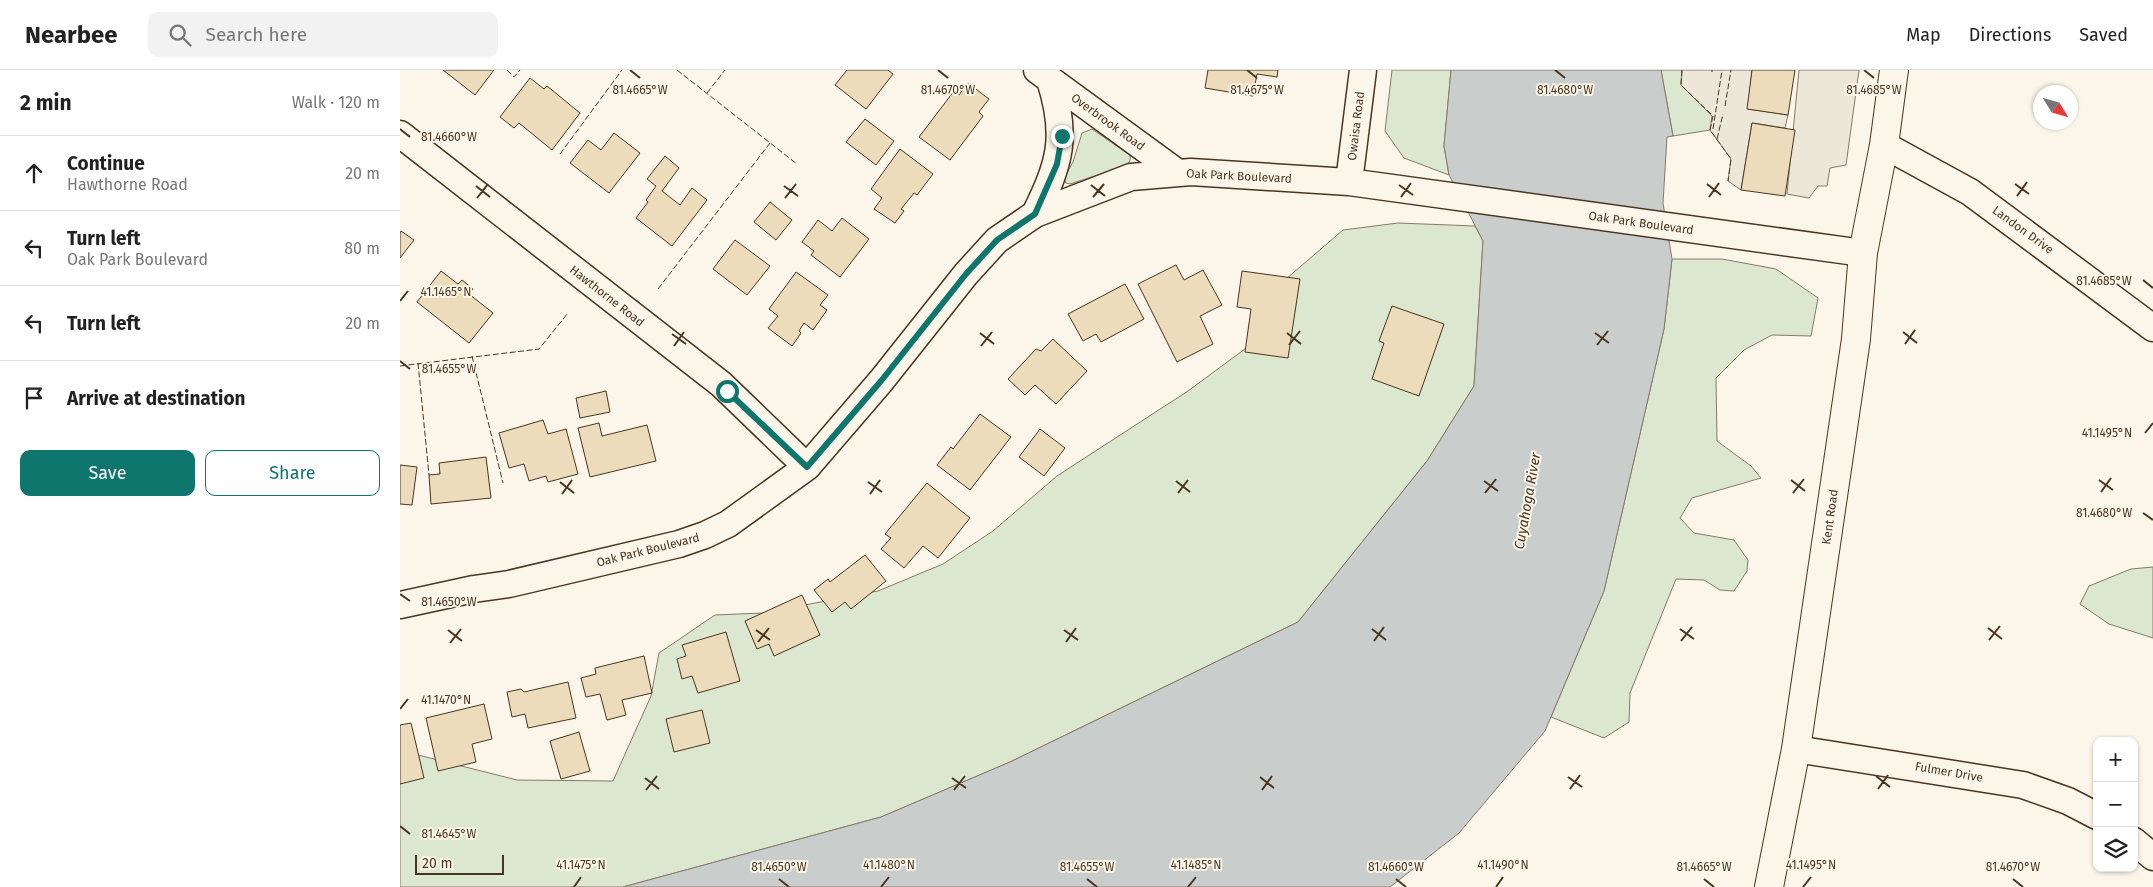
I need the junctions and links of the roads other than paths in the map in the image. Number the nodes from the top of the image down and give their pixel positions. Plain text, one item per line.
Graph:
1 (1363, 70) edge
2 (1894, 70) edge
3 (1044, 75) edge
4 (400, 134) edge
5 (1884, 145) junction
6 (1178, 173) junction
7 (1349, 182) junction
8 (1035, 214) junction
9 (1863, 253) junction
10 (2153, 328) edge
11 (807, 467) junction
12 (400, 605) edge
13 (1796, 749) junction
14 (2093, 814) edge
15 (2138, 844) edge
16 (2153, 857) edge
17 (1769, 887) edge

1 - 7 street, Owaisa Road
2 - 5 main road, Kent Road
3 - 6 street, Overbrook Road
3 - 8 street
4 - 11 street, Hawthorne Road
5 - 9 main road, Kent Road
5 - 10 street, Landon Drive
6 - 7 street, Oak Park Boulevard
6 - 8 street, Oak Park Boulevard
7 - 9 street, Oak Park Boulevard
8 - 11 street, Oak Park Boulevard
9 - 13 main road, Kent Road
11 - 12 street, Oak Park Boulevard
13 - 14 street, Fulmer Drive
13 - 17 main road, Kent Road
15 - 16 street

